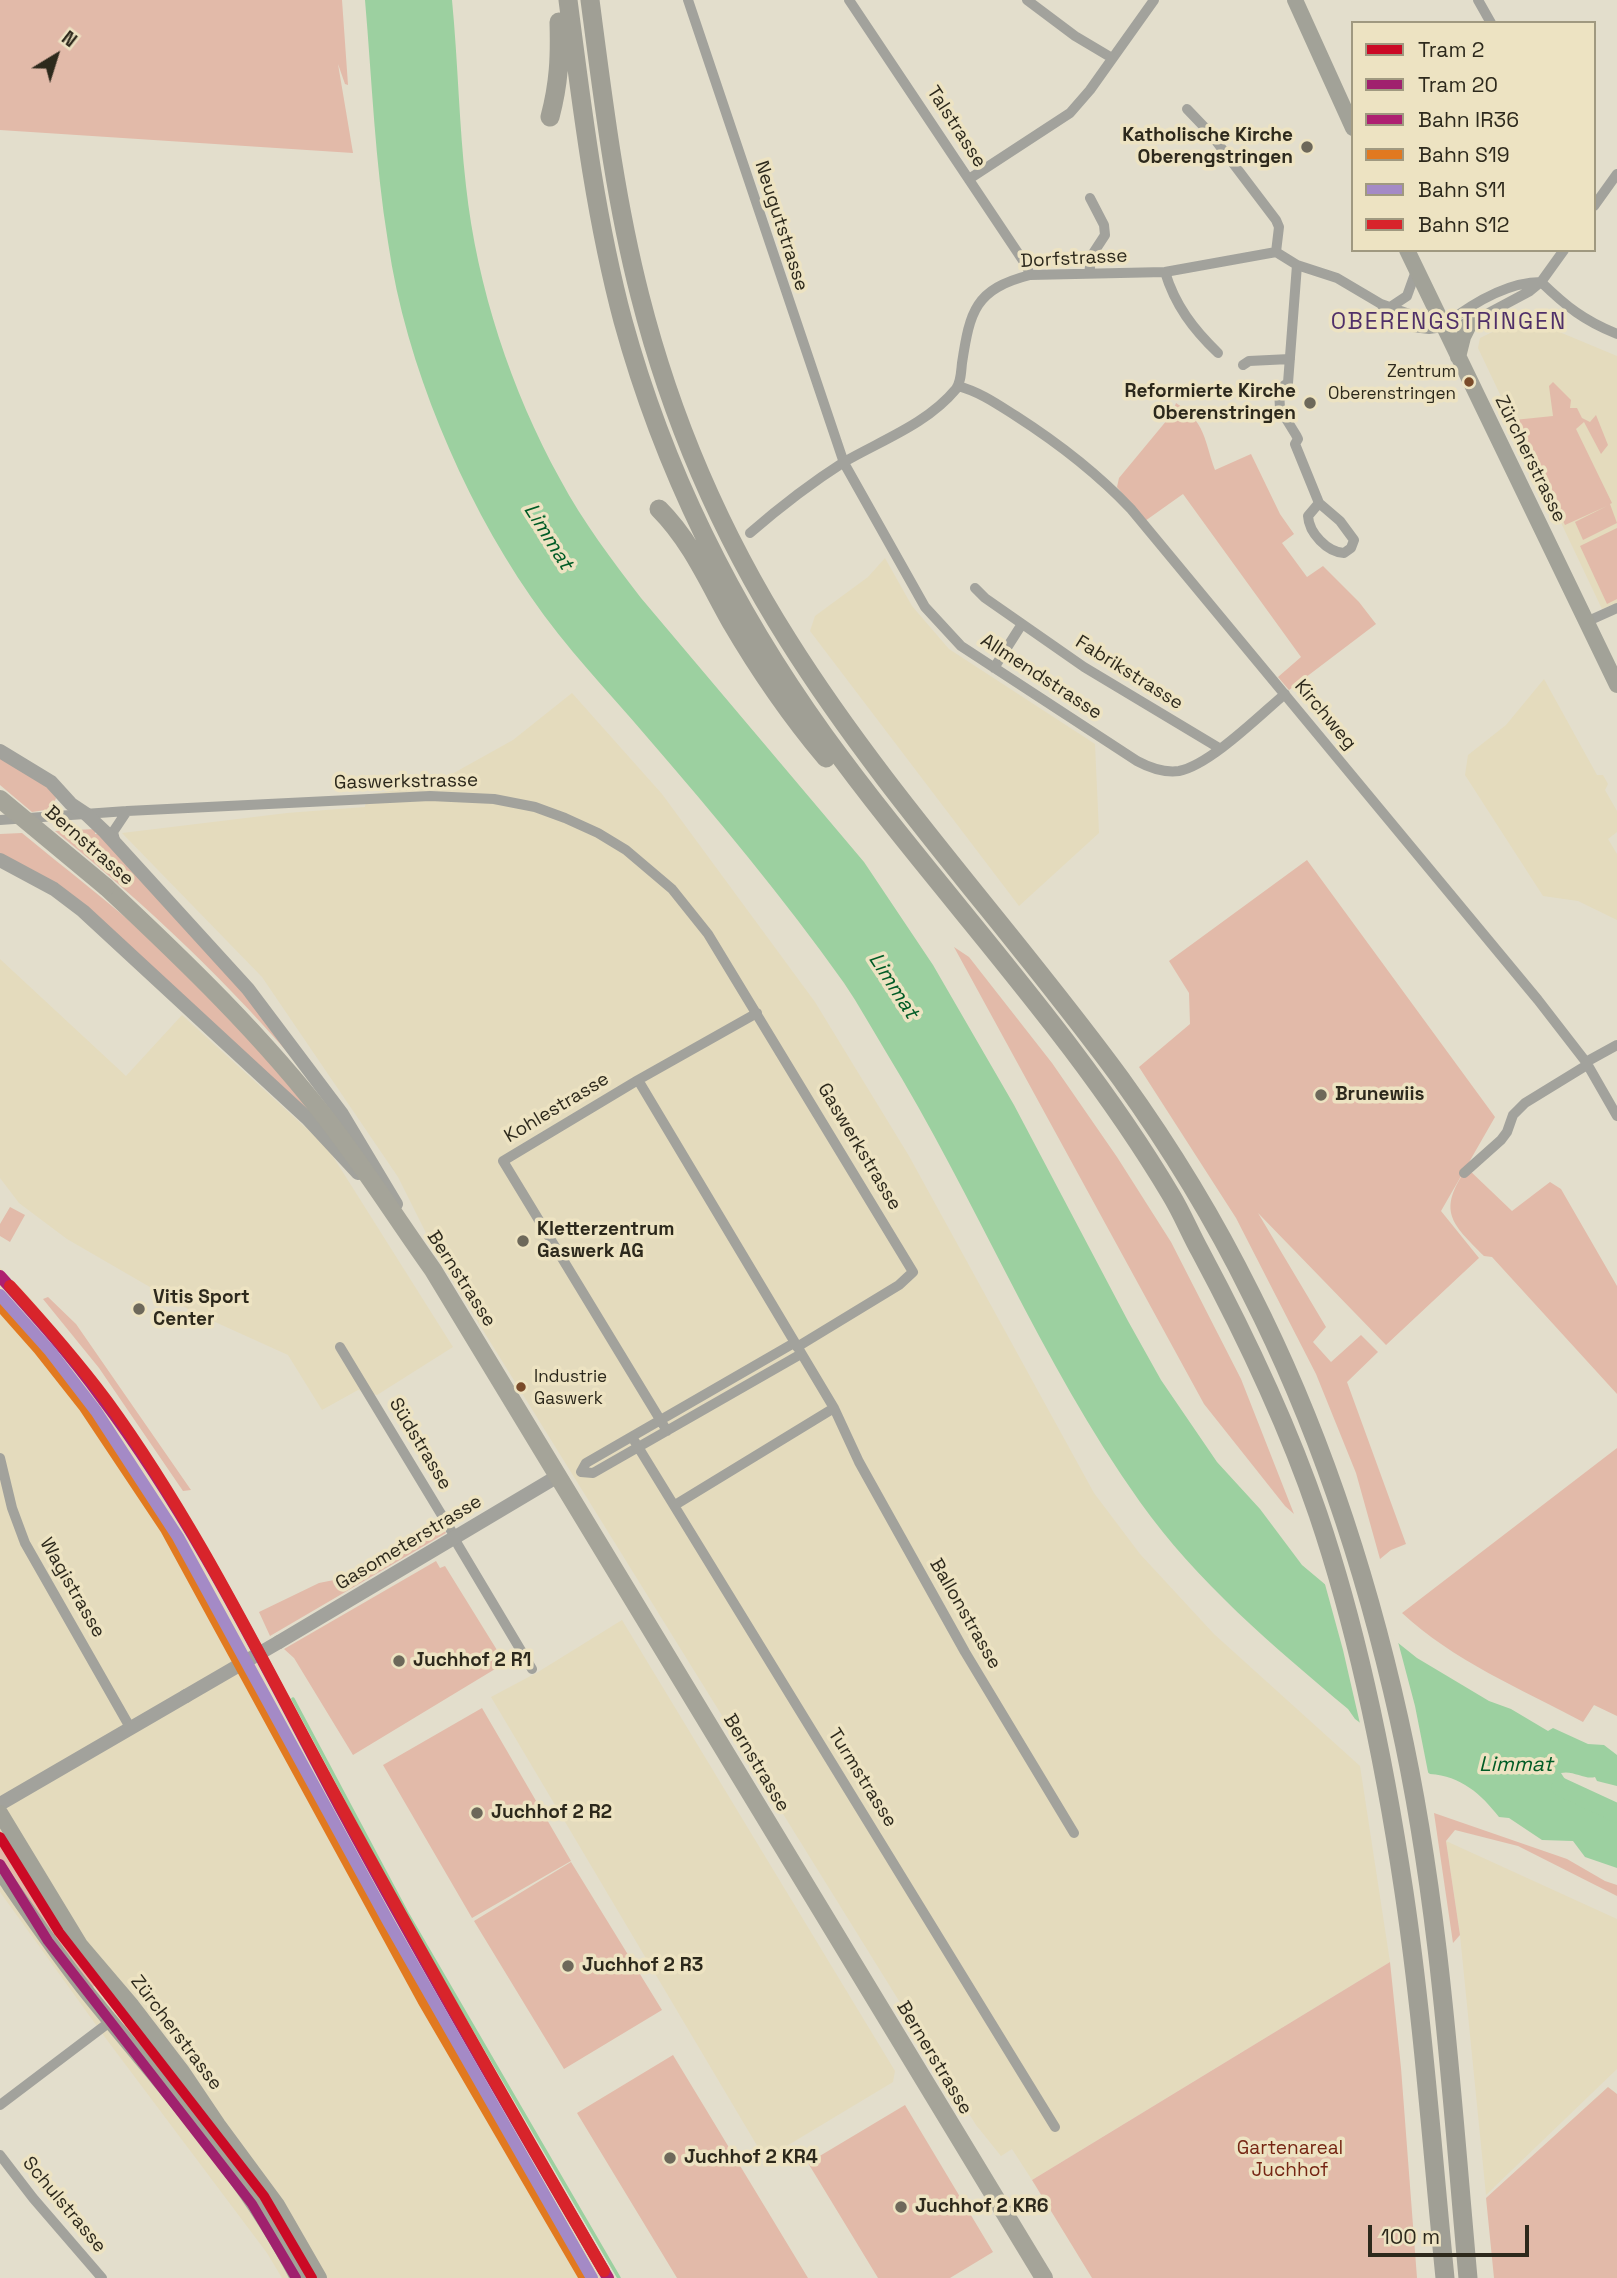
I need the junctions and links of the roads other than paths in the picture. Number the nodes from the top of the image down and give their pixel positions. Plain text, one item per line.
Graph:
1 (559, 0) edge
2 (568, 0) edge
3 (590, 0) edge
4 (688, 0) edge
5 (849, 0) edge
6 (1027, 0) edge
7 (1154, 0) edge
8 (1295, 0) edge
9 (1478, 0) edge
10 (1490, 21) edge
11 (1112, 58) junction
12 (1186, 108) dead end
13 (550, 117) dead end
14 (1351, 124) edge
15 (1617, 174) edge
16 (969, 179) junction
17 (1596, 185) edge
18 (1603, 194) junction
19 (1090, 198) dead end
20 (1596, 203) edge
21 (1276, 252) junction
22 (1408, 252) edge
23 (1563, 252) edge
24 (1297, 265) junction
25 (1416, 271) junction
26 (1165, 272) junction
27 (1089, 273) junction
28 (1030, 275) junction
29 (1541, 282) junction
30 (1387, 305) junction
31 (1470, 323) junction
32 (1443, 326) junction
33 (1617, 334) edge
34 (1217, 353) dead end
35 (1458, 357) junction
36 (1290, 359) junction
37 (1243, 365) dead end
38 (958, 386) junction
39 (844, 463) junction
40 (1319, 503) junction
41 (659, 509) dead end
42 (750, 533) dead end
43 (975, 588) dead end
44 (1617, 608) edge
45 (1586, 622) junction
46 (1022, 624) junction
47 (994, 668) junction
48 (1617, 685) edge
49 (1285, 694) junction
50 (1220, 748) junction
51 (0, 751) edge
52 (0, 799) edge
53 (127, 811) junction
54 (86, 814) junction
55 (0, 820) edge
56 (116, 847) junction
57 (0, 860) edge
58 (994, 951) junction
59 (757, 1013) junction
60 (1617, 1045) edge
61 (1586, 1063) junction
62 (638, 1080) junction
63 (1617, 1116) edge
64 (1464, 1173) dead end
65 (407, 1234) junction
66 (433, 1270) junction
67 (340, 1347) dead end
68 (797, 1348) junction
69 (834, 1408) junction
70 (661, 1421) junction
71 (667, 1431) junction
72 (632, 1437) junction
73 (639, 1447) junction
74 (0, 1458) edge
75 (558, 1476) junction
76 (675, 1505) junction
77 (455, 1538) junction
78 (532, 1669) dead end
79 (131, 1729) junction
80 (0, 1804) edge
81 (0, 1813) edge
82 (1074, 1833) dead end
83 (789, 1858) joint
84 (0, 1871) edge
85 (132, 2006) junction
86 (111, 2021) junction
87 (0, 2105) edge
88 (1055, 2127) dead end
89 (0, 2155) edge
90 (103, 2278) edge
91 (298, 2278) edge
92 (319, 2278) edge
93 (1045, 2278) edge
94 (1445, 2278) edge
95 (1468, 2278) edge

1 - 13 highway
2 - 58 highway
3 - 95 highway
4 - 39 street, Neugutstrasse
5 - 16 street, Talstrasse
6 - 11 street
7 - 11 street
8 - 14 main road
9 - 10 street
11 - 16 street
12 - 21 street
15 - 18 street
16 - 28 street, Talstrasse
17 - 18 street
18 - 20 street
19 - 27 street
21 - 24 street
21 - 26 street, Dorfstrasse
22 - 25 main road, Zürcherstrasse
23 - 29 street
24 - 30 street
24 - 36 street
25 - 30 street
25 - 32 main road, Zürcherstrasse
26 - 27 street, Dorfstrasse
26 - 34 street
27 - 28 street, Dorfstrasse
28 - 38 street, Dorfstrasse
29 - 31 street
29 - 32 street
29 - 33 street
30 - 32 street
31 - 32 street
31 - 35 main road
32 - 35 main road, Zürcherstrasse
35 - 45 main road, Zürcherstrasse
36 - 37 street
36 - 40 street
38 - 39 street
38 - 49 street, Kirchweg
39 - 42 street
39 - 47 street, Allmendstrasse
40 - 40 street
41 - 58 highway
43 - 46 street, Fabrikstrasse
44 - 45 street
45 - 48 main road, Zürcherstrasse
46 - 47 street
46 - 50 street, Fabrikstrasse
47 - 50 street, Allmendstrasse
49 - 50 street, Allmendstrasse
49 - 61 street, Kirchweg
51 - 54 street
52 - 65 main road, Bernstrasse, bridge
53 - 54 street, Gaswerkstrasse
53 - 56 street
53 - 59 street, Gaswerkstrasse
54 - 55 street, Gaswerkstrasse
54 - 56 street
56 - 66 street
57 - 65 street
58 - 94 highway
59 - 62 street, Kohlestrasse
59 - 68 street, Gaswerkstrasse
60 - 61 street
61 - 63 street, Kirchweg
61 - 64 street
62 - 68 street, Ballonstrasse
62 - 70 street, Kohlestrasse
65 - 66 main road, Bernstrasse
66 - 75 main road, Bernstrasse
67 - 77 street, Südstrasse
68 - 69 street, Ballonstrasse
68 - 70 street
68 - 71 street
69 - 76 street
69 - 82 street, Ballonstrasse
70 - 71 street, Kohlestrasse
70 - 72 street
71 - 73 street
72 - 73 street, Turmstrasse
72 - 73 street
73 - 76 street, Turmstrasse
74 - 79 street, Wagistrasse
75 - 77 street, Gasometerstrasse
75 - 83 main road, Bernstrasse
76 - 88 street, Turmstrasse
77 - 78 street, Südstrasse
77 - 79 street, Gasometerstrasse, bridge
79 - 80 street
81 - 85 main road, Zürcherstrasse
83 - 93 main road, Bernerstrasse
84 - 86 main road
85 - 86 main road
85 - 92 main road, Zürcherstrasse
86 - 87 street
86 - 91 main road
89 - 90 street, Schulstrasse

